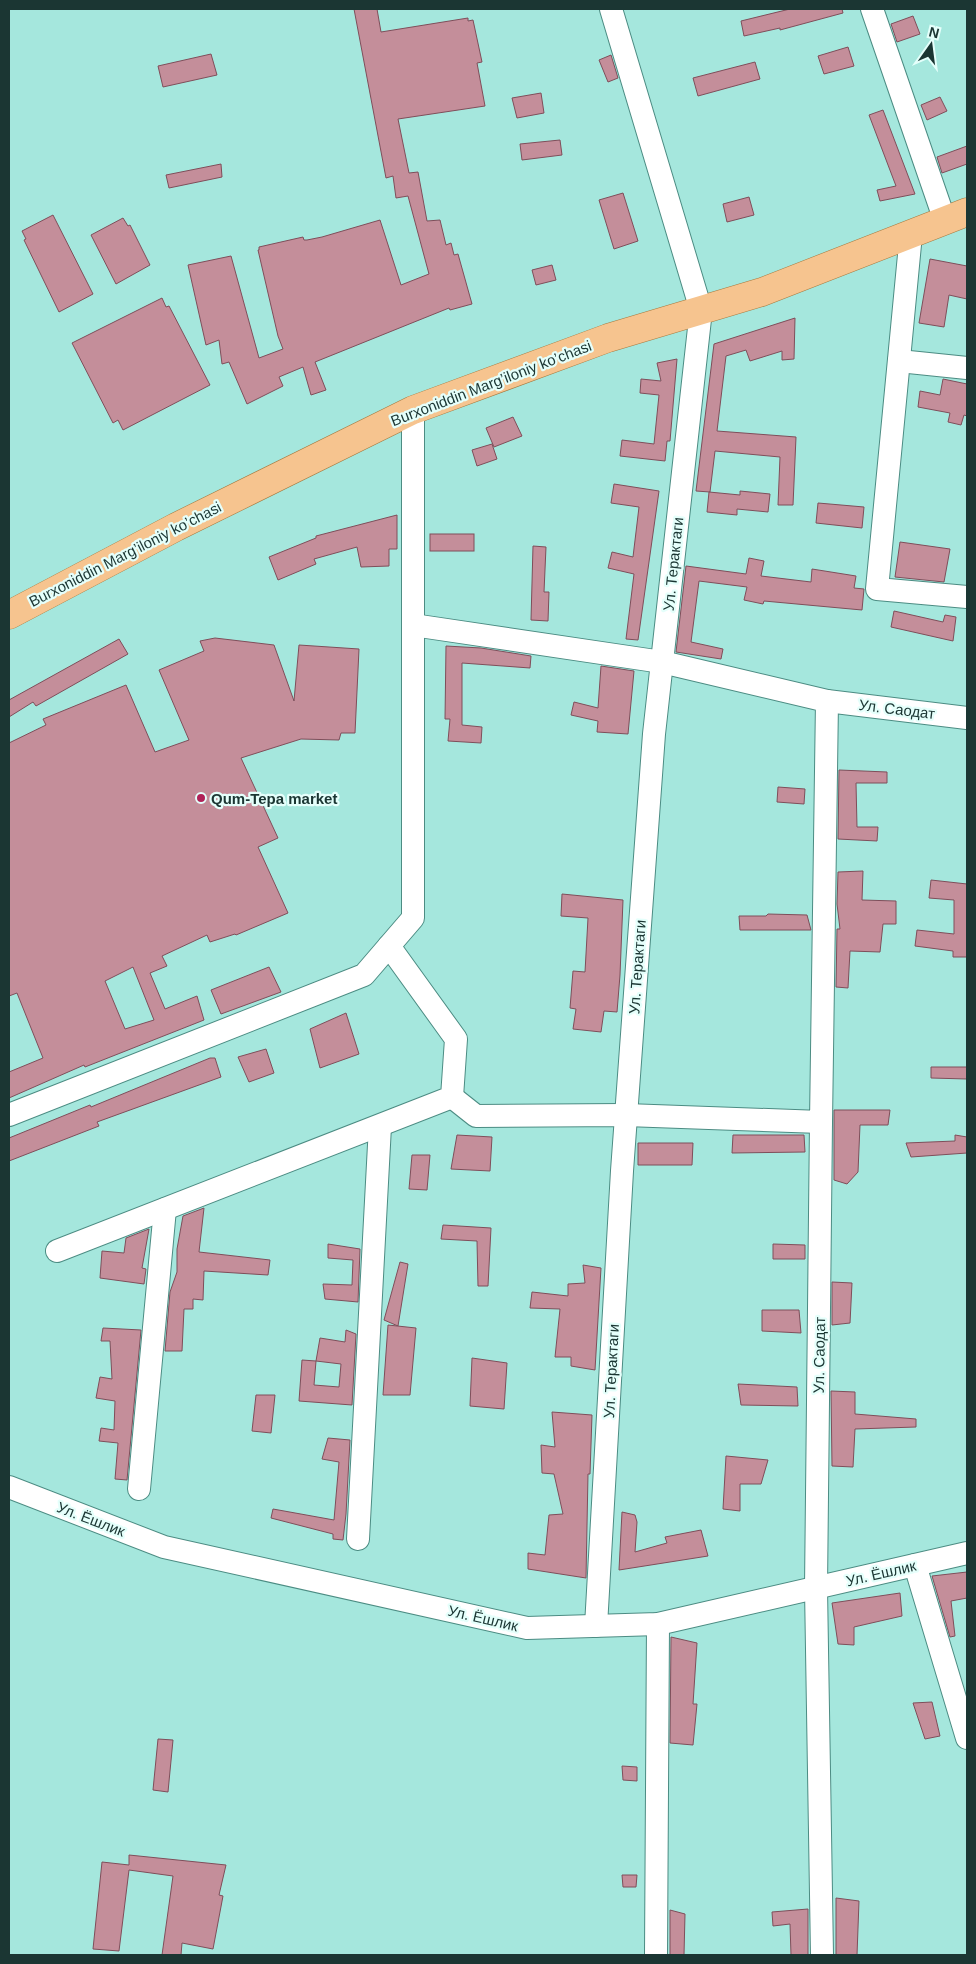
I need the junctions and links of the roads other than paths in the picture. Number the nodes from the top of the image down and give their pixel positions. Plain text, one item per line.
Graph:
1 (610, 9) edge
2 (872, 9) edge
3 (956, 217) edge
4 (912, 234) junction
5 (701, 310) junction
6 (899, 361) junction
7 (967, 368) edge
8 (413, 410) junction
9 (967, 597) edge
10 (9, 615) edge
11 (413, 625) junction
12 (662, 662) junction
13 (827, 701) junction
14 (967, 718) edge
15 (389, 946) junction
16 (452, 1097) junction
17 (9, 1115) edge
18 (626, 1115) junction
19 (821, 1122) junction
20 (380, 1126) junction
21 (165, 1209) junction
22 (57, 1251) dead end
23 (9, 1487) edge
24 (139, 1489) dead end
25 (358, 1539) dead end
26 (967, 1553) edge
27 (915, 1565) junction
28 (816, 1588) junction
29 (658, 1624) junction
30 (596, 1626) junction
31 (967, 1738) edge
32 (656, 1955) edge
33 (822, 1955) edge

1 - 5 street
2 - 3 street
3 - 4 main road, Burxoniddin Marg’iloniy ko’chasi
4 - 5 main road, Burxoniddin Marg’iloniy ko’chasi
4 - 6 street
5 - 8 main road, Burxoniddin Marg’iloniy ko’chasi
5 - 12 street, Ул. Терактаги
6 - 7 street
6 - 9 street
8 - 10 main road, Burxoniddin Marg’iloniy ko’chasi
8 - 11 street
11 - 12 street, Ул. Саодат
11 - 15 street
12 - 13 street, Ул. Саодат
12 - 18 street, Ул. Терактаги
13 - 14 street, Ул. Саодат
13 - 19 street, Ул. Саодат
15 - 16 street
15 - 17 street
16 - 18 street
16 - 20 street
18 - 19 street
18 - 30 street, Ул. Терактаги
19 - 28 street, Ул. Саодат
20 - 21 street
20 - 25 street
21 - 22 street
21 - 24 street
23 - 30 street, Ул. Ёшлик
26 - 27 street, Ул. Ёшлик
27 - 28 street, Ул. Ёшлик
27 - 31 street
28 - 29 street, Ул. Ёшлик
28 - 33 street, Ул. Саодат
29 - 30 street, Ул. Ёшлик
29 - 32 street

